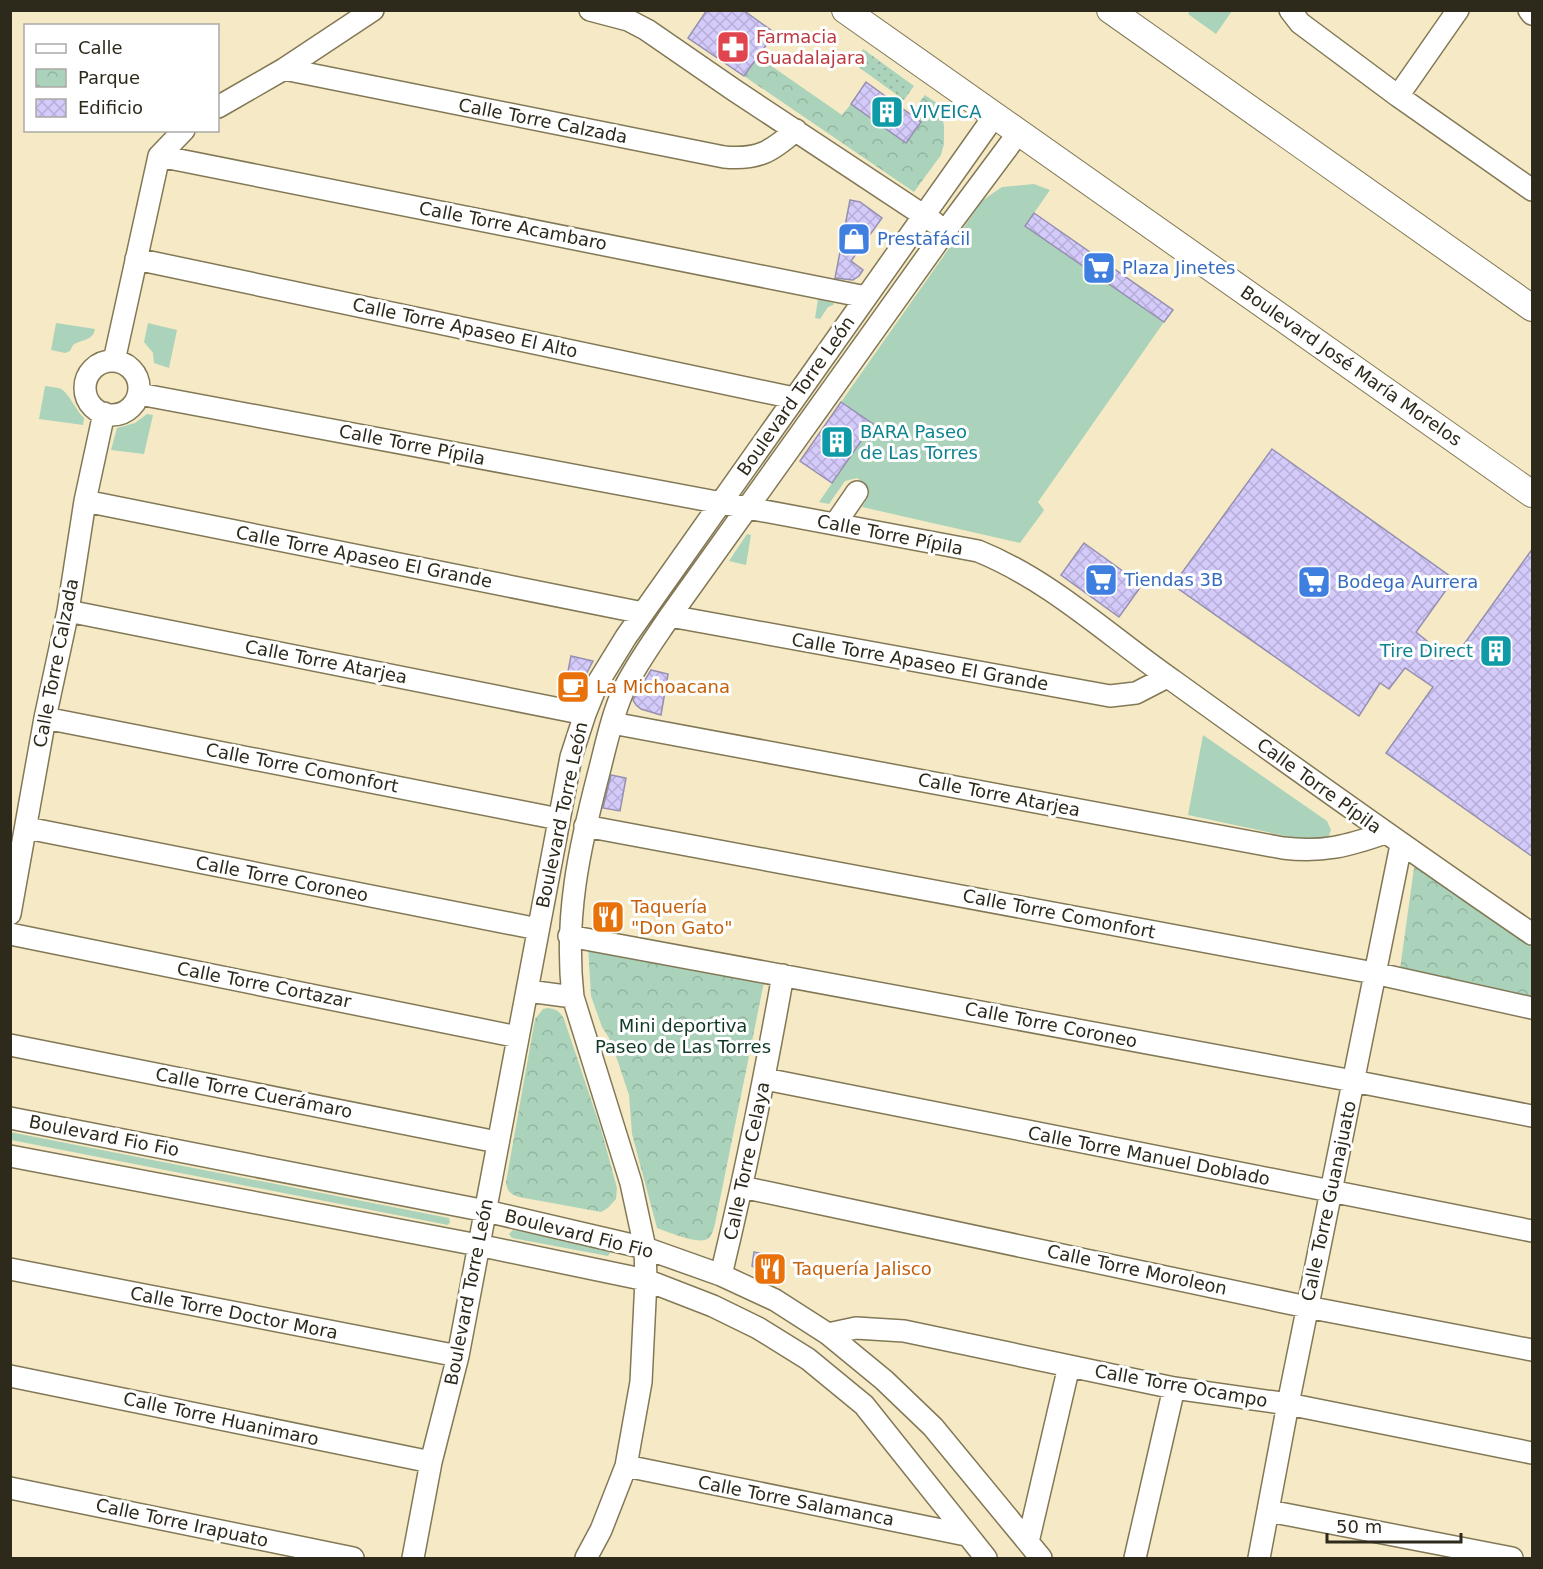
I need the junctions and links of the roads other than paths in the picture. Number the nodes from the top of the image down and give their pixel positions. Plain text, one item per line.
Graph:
1 (373, 10) edge
2 (590, 10) edge
3 (845, 10) edge
4 (1110, 10) edge
5 (1458, 10) edge
6 (1300, 15) edge
7 (284, 69) junction
8 (1398, 96) junction
9 (219, 106) edge
10 (995, 115) junction
11 (796, 130) junction
12 (182, 132) edge
13 (1019, 132) junction
14 (159, 156) junction
15 (1533, 190) edge
16 (923, 214) junction
17 (946, 230) junction
18 (136, 259) junction
19 (866, 297) junction
20 (1533, 308) edge
21 (114, 361) junction
22 (139, 394) junction
23 (794, 398) junction
24 (104, 413) junction
25 (857, 492) dead end
26 (1533, 494) edge
27 (85, 501) junction
28 (721, 503) junction
29 (746, 508) junction
30 (835, 524) junction
31 (68, 610) junction
32 (643, 613) junction
33 (670, 616) junction
34 (1167, 677) junction
35 (585, 714) junction
36 (45, 718) junction
37 (612, 723) junction
38 (559, 819) junction
39 (585, 826) junction
40 (27, 828) junction
41 (1393, 839) junction
42 (10, 914) edge
43 (538, 929) junction
44 (10, 934) edge
45 (1533, 934) edge
46 (570, 936) junction
47 (1374, 973) junction
48 (783, 975) junction
49 (528, 990) junction
50 (573, 997) junction
51 (1533, 1008) edge
52 (518, 1037) junction
53 (10, 1045) edge
54 (765, 1079) junction
55 (1353, 1081) junction
56 (1533, 1116) edge
57 (10, 1118) edge
58 (497, 1142) junction
59 (10, 1156) edge
60 (742, 1187) junction
61 (1332, 1192) junction
62 (486, 1211) junction
63 (1533, 1231) edge
64 (478, 1245) junction
65 (645, 1248) junction
66 (10, 1269) edge
67 (721, 1275) junction
68 (646, 1280) junction
69 (1307, 1306) junction
70 (828, 1334) junction
71 (1533, 1350) edge
72 (458, 1356) junction
73 (1069, 1366) junction
74 (10, 1376) edge
75 (1174, 1388) junction
76 (1288, 1404) junction
77 (1533, 1453) edge
78 (431, 1462) junction
79 (626, 1466) junction
80 (10, 1488) edge
81 (1269, 1511) junction
82 (966, 1534) junction
83 (1035, 1550) edge
84 (353, 1558) edge
85 (413, 1558) edge
86 (586, 1558) edge
87 (986, 1558) edge
88 (1136, 1558) edge
89 (1259, 1558) edge
90 (1512, 1558) edge

1 - 7 street
2 - 11 street
3 - 10 main road, Boulevard José María Morelos
4 - 20 main road
5 - 8 street
6 - 8 street
7 - 9 street
7 - 11 street, Calle Torre Calzada
8 - 15 street
10 - 13 main road, Boulevard José María Morelos
10 - 16 street, Boulevard Torre León
11 - 16 street
12 - 14 street
13 - 17 street, Boulevard Torre León
13 - 26 main road, Boulevard José María Morelos
14 - 18 street
14 - 19 street, Calle Torre Acambaro
16 - 17 street
16 - 19 street, Boulevard Torre León
17 - 29 street, Boulevard Torre León
18 - 21 street
18 - 23 street, Calle Torre Apaseo El Alto
19 - 23 street, Boulevard Torre León
21 - 22 street
21 - 24 street
22 - 24 street
22 - 28 street, Calle Torre Pípila
23 - 28 street, Boulevard Torre León
24 - 27 street, Calle Torre Calzada
25 - 30 street
27 - 31 street, Calle Torre Calzada
27 - 32 street, Calle Torre Apaseo El Grande
28 - 29 street, Calle Torre Pípila
28 - 32 street, Boulevard Torre León
29 - 30 street, Calle Torre Pípila
29 - 33 street, Boulevard Torre León
30 - 34 street, Calle Torre Pípila
31 - 35 street, Calle Torre Atarjea
31 - 36 street, Calle Torre Calzada
32 - 35 street, Boulevard Torre León
33 - 34 street, Calle Torre Apaseo El Grande
33 - 37 street, Boulevard Torre León
34 - 41 street, Calle Torre Pípila
35 - 38 street, Boulevard Torre León
36 - 38 street, Calle Torre Comonfort
36 - 40 street, Calle Torre Calzada
37 - 39 street, Boulevard Torre León
37 - 41 street, Calle Torre Atarjea
38 - 43 street, Boulevard Torre León
39 - 46 street, Boulevard Torre León
39 - 47 street, Calle Torre Comonfort
40 - 42 street, Calle Torre Calzada
40 - 43 street, Calle Torre Coroneo
41 - 45 street, Calle Torre Pípila
41 - 47 street, Calle Torre Guanajuato
43 - 49 street, Boulevard Torre León
44 - 52 street, Calle Torre Cortazar
46 - 48 street, Calle Torre Coroneo
46 - 50 street, Boulevard Torre León
47 - 51 street, Calle Torre Comonfort
47 - 55 street, Calle Torre Guanajuato
48 - 54 street, Calle Torre Celaya
48 - 55 street, Calle Torre Coroneo
49 - 50 street
49 - 52 street, Boulevard Torre León
50 - 65 street, Boulevard Torre León
52 - 58 street, Boulevard Torre León
53 - 58 street, Calle Torre Cuerámaro
54 - 60 street, Calle Torre Celaya
54 - 61 street, Calle Torre Manuel Doblado
55 - 56 street, Calle Torre Coroneo
55 - 61 street, Calle Torre Guanajuato
57 - 62 street, Boulevard Fio Fio
58 - 62 street, Boulevard Torre León
59 - 64 street, Boulevard Fio Fio
60 - 67 street, Calle Torre Celaya
60 - 69 street, Calle Torre Moroleon
61 - 63 street, Calle Torre Manuel Doblado
61 - 69 street, Calle Torre Guanajuato
62 - 64 street, Boulevard Torre León
62 - 65 street, Boulevard Fio Fio
64 - 68 street, Boulevard Fio Fio
64 - 72 street, Boulevard Torre León
65 - 67 street, Boulevard Fio Fio
65 - 68 street, Boulevard Torre León
66 - 72 street, Calle Torre Doctor Mora
67 - 70 street, Boulevard Fio Fio
68 - 79 street, Boulevard Torre León
68 - 82 street, Boulevard Fio Fio
69 - 71 street, Calle Torre Moroleon
69 - 76 street, Calle Torre Guanajuato
70 - 73 street, Calle Torre Ocampo
70 - 83 street, Boulevard Fio Fio
72 - 78 street, Boulevard Torre León
73 - 75 street, Calle Torre Ocampo
73 - 83 street
74 - 78 street, Calle Torre Huanimaro
75 - 76 street, Calle Torre Ocampo
75 - 88 street
76 - 77 street, Calle Torre Ocampo
76 - 81 street, Calle Torre Guanajuato
78 - 85 street, Boulevard Torre León
79 - 82 street, Calle Torre Salamanca
79 - 86 street, Boulevard Torre León
80 - 84 street, Calle Torre Irapuato
81 - 89 street, Calle Torre Guanajuato
81 - 90 street
82 - 87 street, Boulevard Fio Fio

